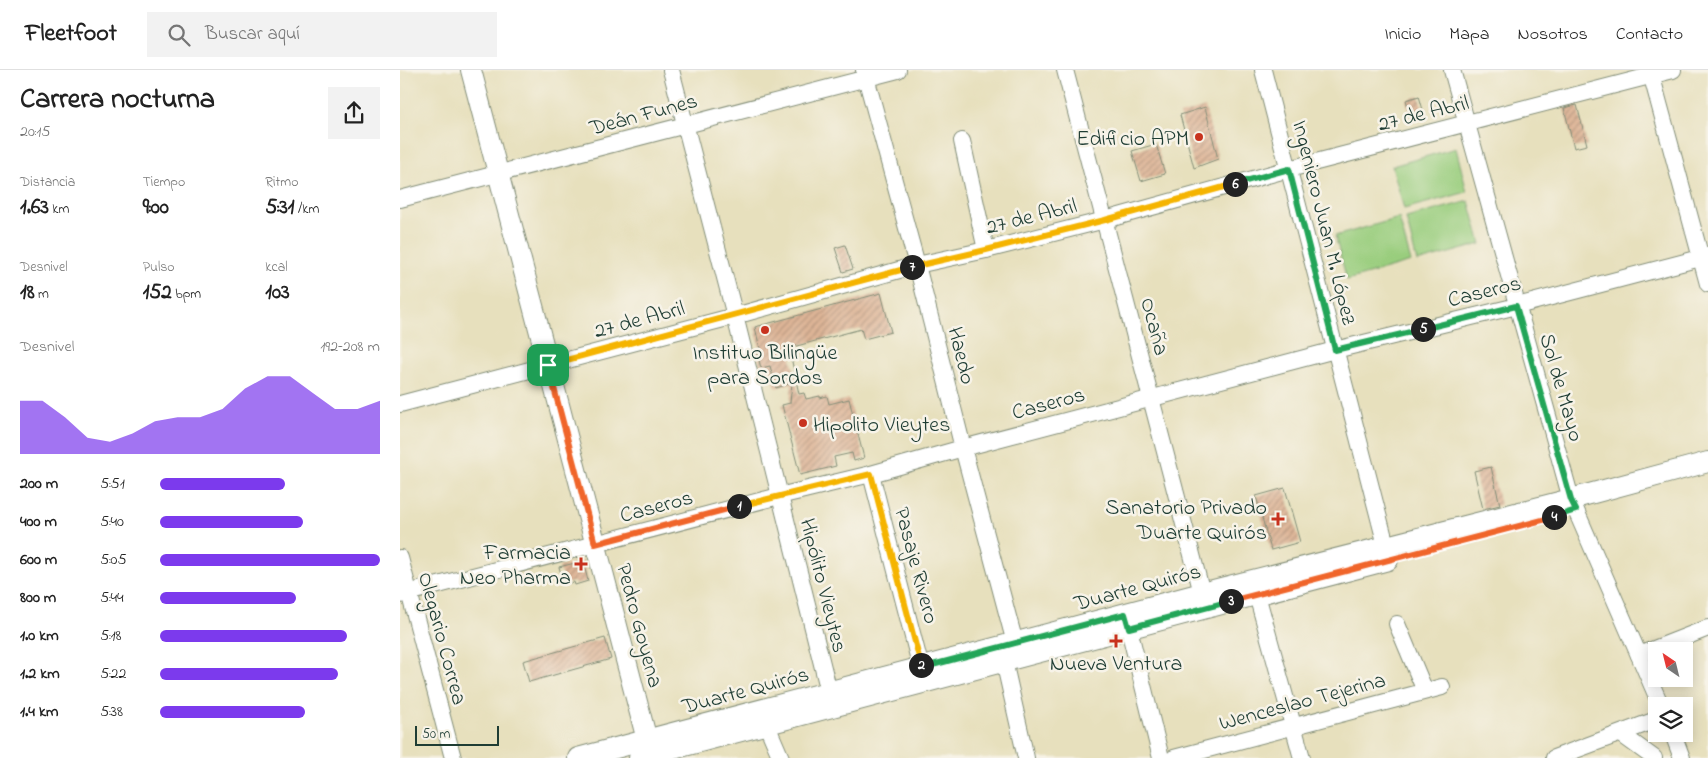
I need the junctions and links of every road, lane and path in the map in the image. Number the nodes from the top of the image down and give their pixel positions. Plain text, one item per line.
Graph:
1 (471, 70) edge
2 (671, 70) edge
3 (898, 70) edge
4 (1065, 70) edge
5 (1263, 70) edge
6 (1452, 70) edge
7 (1674, 70) edge
8 (1651, 73) edge
9 (866, 74) edge
10 (1466, 124) junction
11 (686, 125) junction
12 (962, 141) dead end
13 (1289, 169) junction
14 (497, 174) junction
15 (400, 199) edge
16 (1105, 220) junction
17 (986, 250) junction
18 (1704, 257) edge
19 (917, 265) junction
20 (1708, 284) edge
21 (1516, 306) junction
22 (735, 316) junction
23 (1335, 350) junction
24 (548, 365) junction
25 (1152, 398) junction
26 (400, 404) edge
27 (963, 448) junction
28 (1708, 462) edge
29 (1708, 473) edge
30 (871, 474) junction
31 (779, 496) junction
32 (1574, 505) junction
33 (595, 544) junction
34 (1388, 553) junction
35 (400, 558) edge
36 (1202, 593) junction
37 (405, 594) edge
38 (1257, 595) junction
39 (1127, 621) junction
40 (1397, 624) dead end
41 (1708, 628) edge
42 (1014, 643) junction
43 (1639, 656) junction
44 (1004, 661) junction
45 (921, 668) junction
46 (1442, 687) dead end
47 (1425, 691) junction
48 (1657, 697) edge
49 (833, 699) junction
50 (763, 717) junction
51 (1648, 723) edge
52 (1293, 726) junction
53 (1621, 734) junction
54 (1675, 742) edge
55 (647, 753) edge
56 (453, 758) edge
57 (578, 758) edge
58 (781, 758) edge
59 (1026, 758) edge
60 (1161, 758) edge
61 (1174, 758) edge
62 (1302, 758) edge
63 (1554, 758) edge
64 (1654, 758) edge
65 (1682, 758) edge

1 - 14 main road, Pedro Goyena
2 - 11 street, Hipólito Vieytes
3 - 9 street, Deán Funes
4 - 16 street, Ocaña
5 - 13 street, Ingeniero Juan M. López
6 - 10 street, Sol de Mayo
7 - 8 street, 27 de Abril
8 - 10 street, 27 de Abril
8 - 18 street
9 - 11 street, Deán Funes
9 - 19 street, Haedo
10 - 13 street, 27 de Abril
10 - 21 street, Sol de Mayo
11 - 14 street, Deán Funes
11 - 22 street, Hipólito Vieytes
12 - 17 street
13 - 16 street, 27 de Abril
13 - 23 street, Ingeniero Juan M. López
14 - 15 street, Deán Funes
14 - 24 main road, Pedro Goyena
16 - 17 street, 27 de Abril
16 - 25 street, Ocaña
17 - 19 street, 27 de Abril
18 - 20 street
18 - 21 street, Caseros
19 - 22 street, 27 de Abril
19 - 27 street, Haedo
21 - 23 street, Caseros
21 - 32 street, Sol de Mayo
22 - 24 street, 27 de Abril
22 - 31 street, Hipólito Vieytes
23 - 25 street, Caseros
23 - 34 street, Ingeniero Juan M. López
24 - 26 street, 27 de Abril
24 - 33 main road, Pedro Goyena
25 - 27 street, Caseros
25 - 36 street, Ocaña
27 - 30 street, Caseros
27 - 42 street, Haedo
28 - 32 main road, Duarte Quirós
29 - 32 main road, Duarte Quirós
30 - 31 street, Caseros
30 - 45 street, Pasaje Rivero
31 - 33 street, Caseros
31 - 49 street, Hipólito Vieytes
32 - 34 main road, Duarte Quirós
32 - 43 street, Sol de Mayo
33 - 37 street, Caseros
33 - 55 main road, Pedro Goyena
34 - 36 main road, Duarte Quirós
34 - 38 main road, Duarte Quirós
35 - 37 street, Olegario Correa
36 - 39 main road, Duarte Quirós
37 - 56 street, Olegario Correa
38 - 39 main road, Duarte Quirós
38 - 52 street
39 - 42 main road, Duarte Quirós
39 - 44 main road, Duarte Quirós
39 - 60 street
40 - 47 street
41 - 43 street
42 - 45 main road, Duarte Quirós
43 - 48 street, Sol de Mayo
44 - 49 main road, Duarte Quirós
44 - 59 street
45 - 49 main road, Duarte Quirós
46 - 47 street, Wenceslao Tejerina
47 - 52 street, Wenceslao Tejerina
49 - 50 main road, Duarte Quirós
50 - 55 main road, Duarte Quirós
50 - 58 street
51 - 53 street
52 - 61 street, Wenceslao Tejerina
52 - 62 street
53 - 63 street
53 - 64 street
54 - 65 street
55 - 57 main road, Duarte Quirós

